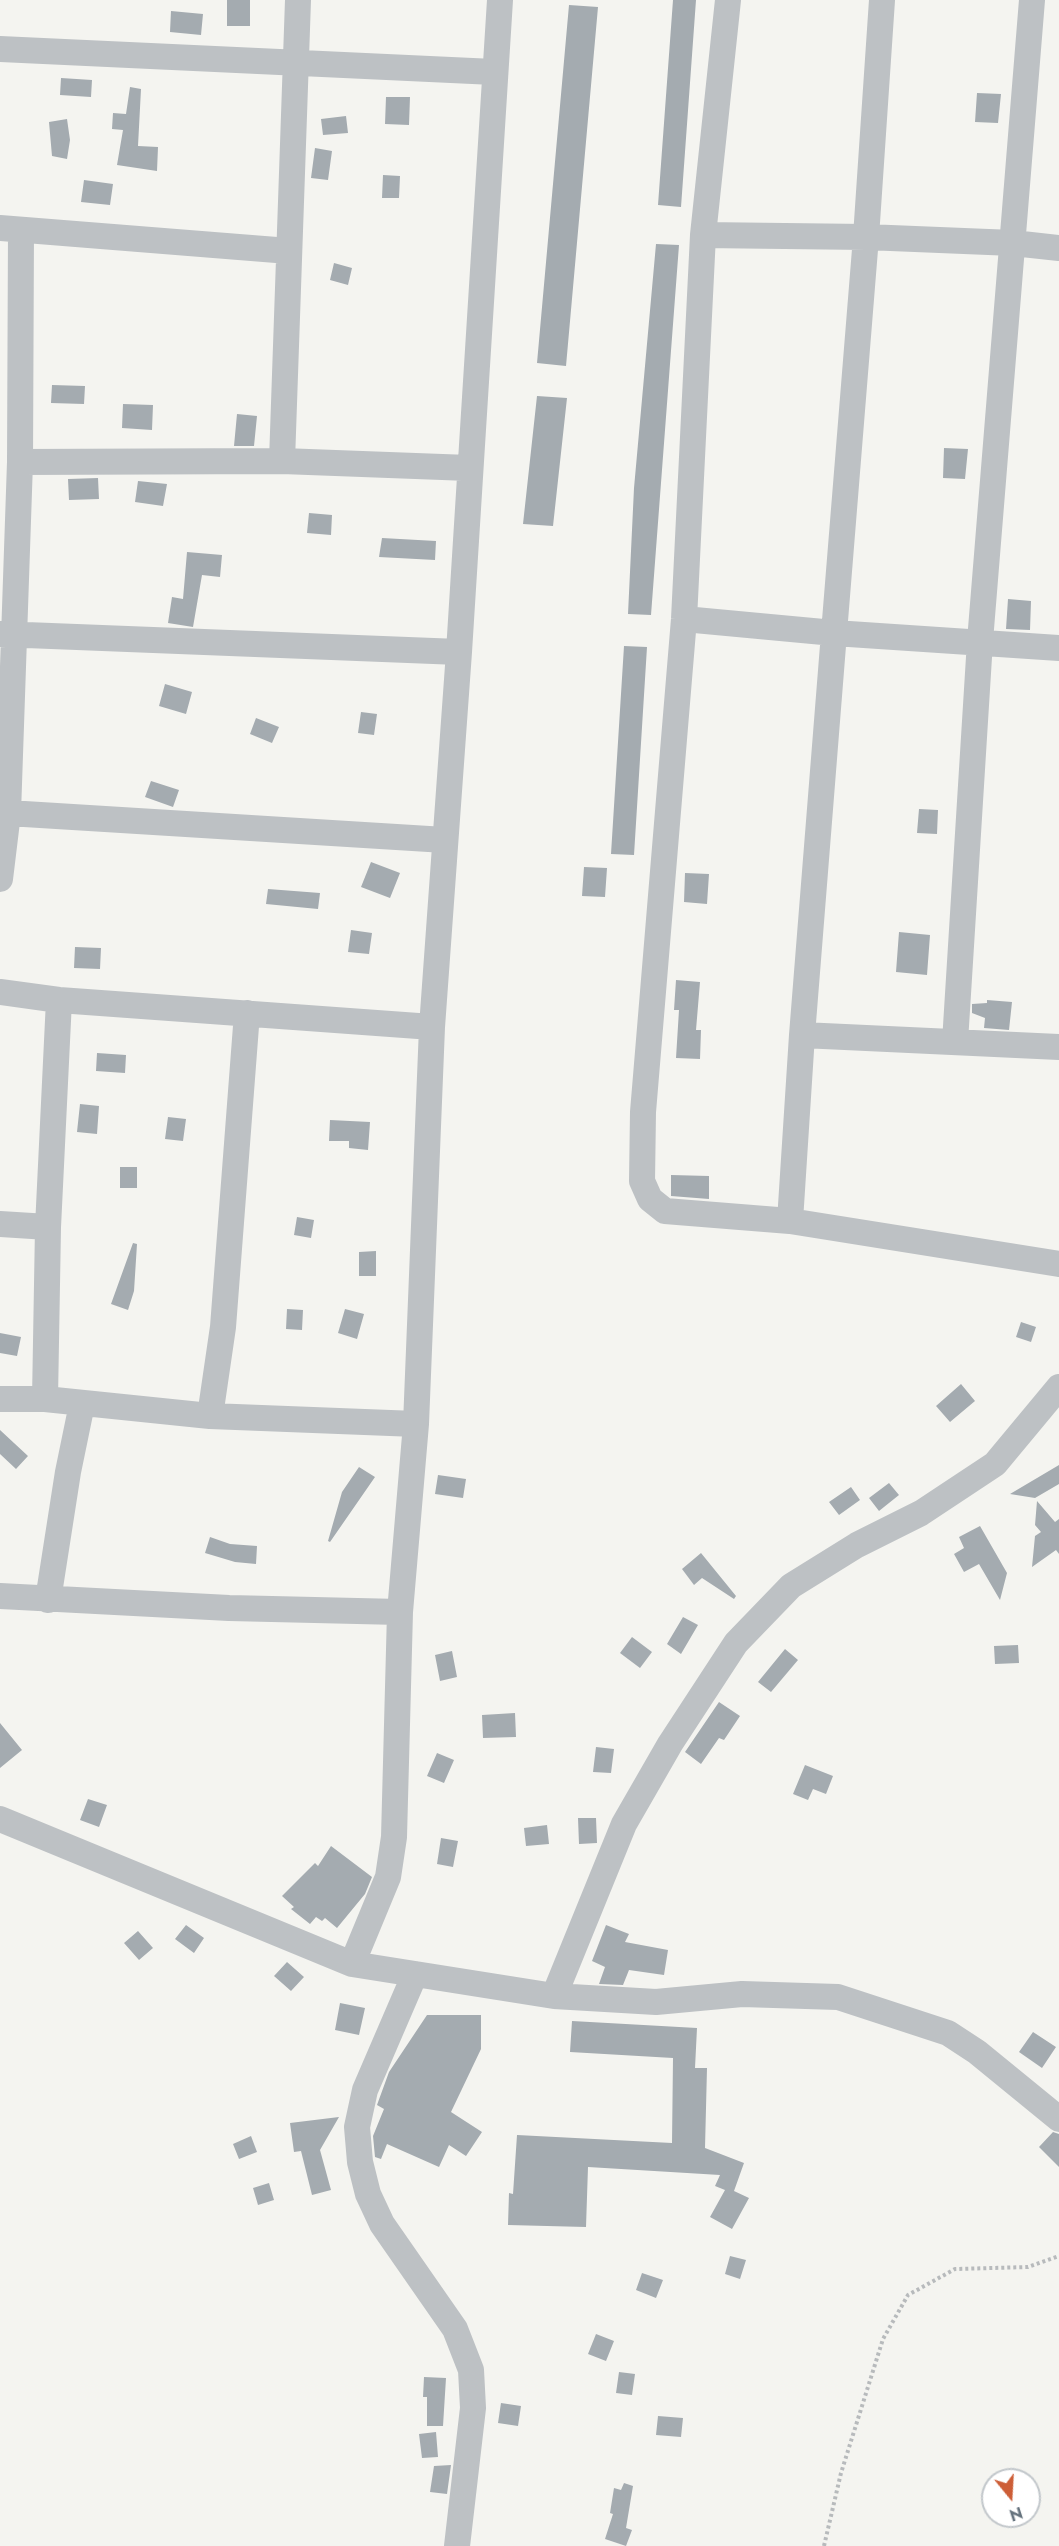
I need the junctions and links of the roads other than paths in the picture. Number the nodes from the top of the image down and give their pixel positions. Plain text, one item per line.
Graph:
1 (298, 0) edge
2 (500, 0) edge
3 (728, 0) edge
4 (882, 0) edge
5 (1032, 0) edge
6 (0, 49) edge
7 (295, 62) junction
8 (495, 72) junction
9 (10, 229) edge
10 (703, 235) junction
11 (866, 237) junction
12 (1013, 243) junction
13 (1059, 248) edge
14 (289, 251) junction
15 (282, 461) junction
16 (20, 462) junction
17 (469, 468) junction
18 (684, 619) junction
19 (834, 633) junction
20 (6, 634) edge
21 (980, 641) junction
22 (1059, 648) edge
23 (459, 652) junction
24 (8, 813) junction
25 (445, 840) junction
26 (0, 879) edge
27 (0, 992) edge
28 (59, 1000) junction
29 (247, 1013) junction
30 (432, 1027) junction
31 (802, 1035) junction
32 (955, 1042) junction
33 (1059, 1047) edge
34 (790, 1221) junction
35 (0, 1224) edge
36 (48, 1227) junction
37 (1059, 1264) edge
38 (1059, 1387) edge
39 (0, 1399) edge
40 (45, 1399) junction
41 (82, 1404) junction
42 (210, 1416) junction
43 (416, 1424) junction
44 (0, 1596) edge
45 (48, 1600) junction
46 (400, 1612) junction
47 (0, 1819) edge
48 (352, 1964) junction
49 (415, 1974) junction
50 (554, 1996) junction
51 (1059, 2119) edge
52 (457, 2546) edge

1 - 7 street
2 - 8 street
3 - 10 street
4 - 11 street
5 - 12 street
6 - 7 street
7 - 8 street
7 - 14 street
8 - 17 street
9 - 14 street
9 - 16 street
10 - 11 street
10 - 18 street
11 - 12 street
11 - 19 street
12 - 13 street
12 - 21 street
14 - 15 street
15 - 16 street
15 - 17 street
16 - 20 street
17 - 23 street
18 - 19 street
18 - 34 street
19 - 21 street
19 - 31 street
20 - 23 street
20 - 24 street
21 - 22 street
21 - 32 street
23 - 25 street
24 - 25 street
24 - 26 street
25 - 30 street
27 - 28 street
28 - 29 street
28 - 36 street
29 - 30 street
29 - 42 street
30 - 43 street
31 - 32 street
31 - 34 street
32 - 33 street
34 - 37 street
35 - 36 street
36 - 40 street
38 - 50 street
39 - 40 street
40 - 41 street
41 - 42 street
41 - 45 street
42 - 43 street
43 - 46 street
44 - 45 street
45 - 46 street
46 - 48 street
47 - 48 street
48 - 49 street
49 - 50 street
49 - 52 street
50 - 51 street

